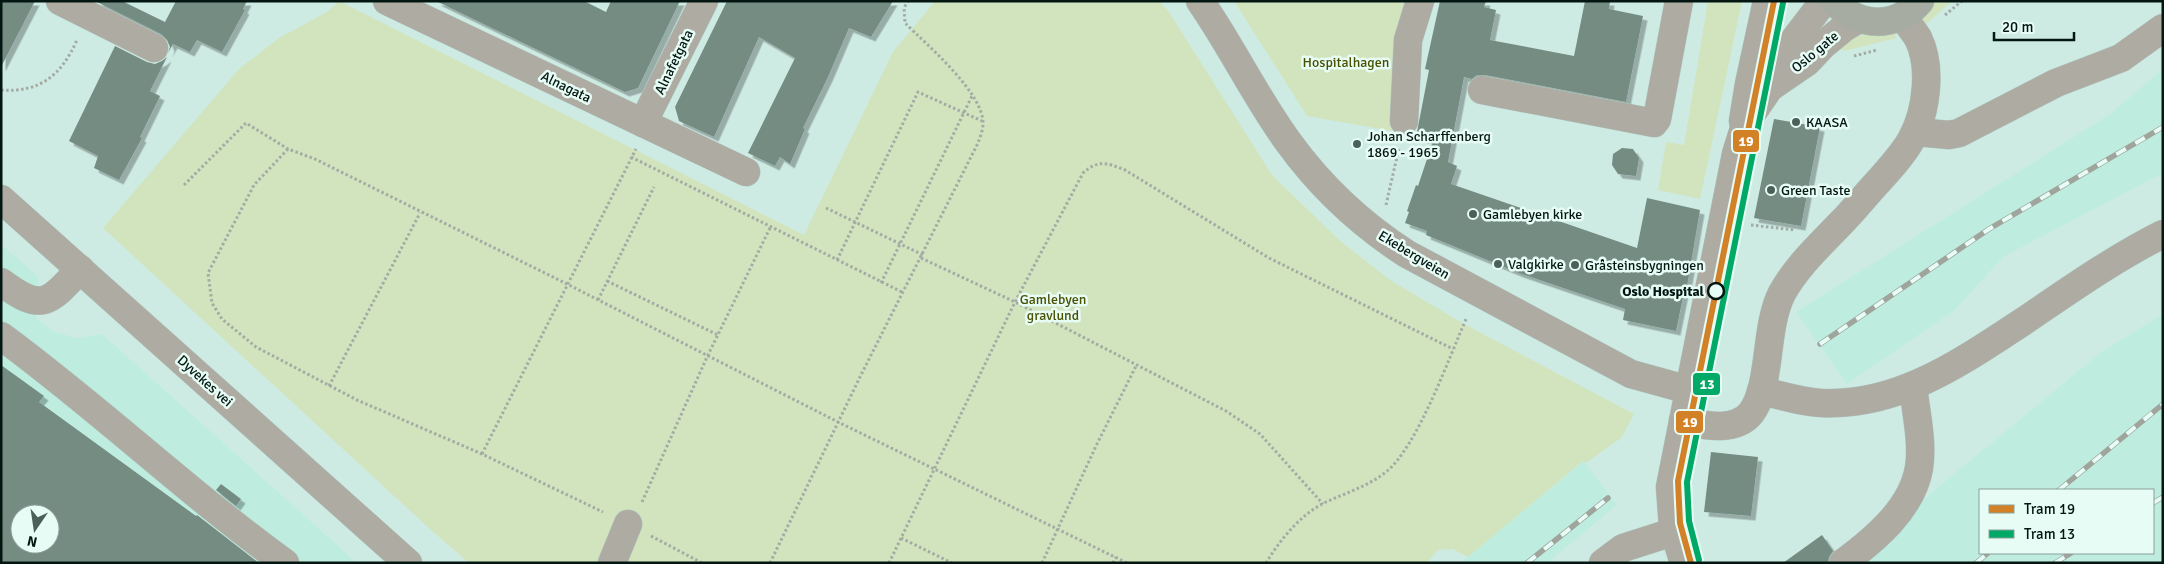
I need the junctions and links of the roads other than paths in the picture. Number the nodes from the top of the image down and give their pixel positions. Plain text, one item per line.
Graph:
1 (60, 1) edge
2 (387, 1) edge
3 (704, 1) edge
4 (1200, 1) edge
5 (1420, 1) edge
6 (1679, 1) edge
7 (1767, 1) edge
8 (1824, 1) edge
9 (1834, 1) edge
10 (1911, 9) edge
11 (1859, 19) junction
12 (2163, 28) edge
13 (154, 48) dead end
14 (1770, 87) junction
15 (1482, 90) dead end
16 (1404, 120) road end
17 (646, 125) junction
18 (1742, 132) junction
19 (1916, 132) junction
20 (746, 172) dead end
21 (1, 198) edge
22 (2163, 234) edge
23 (80, 268) junction
24 (1, 282) edge
25 (1, 336) edge
26 (1913, 387) junction
27 (1689, 390) junction
28 (1761, 391) junction
29 (1683, 421) junction
30 (630, 525) road end
31 (1673, 532) junction
32 (285, 563) edge
33 (408, 563) edge
34 (612, 563) edge
35 (1603, 563) edge
36 (1684, 563) edge
37 (1844, 563) edge

1 - 13 street
2 - 17 street, Alnagata
3 - 17 street, Alnafetgata
4 - 27 street, Ekebergveien
5 - 16 street
6 - 15 street
7 - 18 street
8 - 14 street, Oslo gate
9 - 11 main road
10 - 11 main road
10 - 19 street
11 - 14 street, Oslo gate
12 - 19 street
14 - 18 street, Oslo gate
17 - 20 street, Alnagata
18 - 27 street, Oslo gate
19 - 28 street
21 - 23 street, Dyvekes vei
22 - 26 street
23 - 24 street
23 - 33 street, Dyvekes vei
25 - 32 street
26 - 28 street
26 - 37 street
27 - 29 street, Oslo gate
28 - 29 street
29 - 31 street, Oslo gate
30 - 34 street
31 - 35 street
31 - 36 street, Oslo gate

